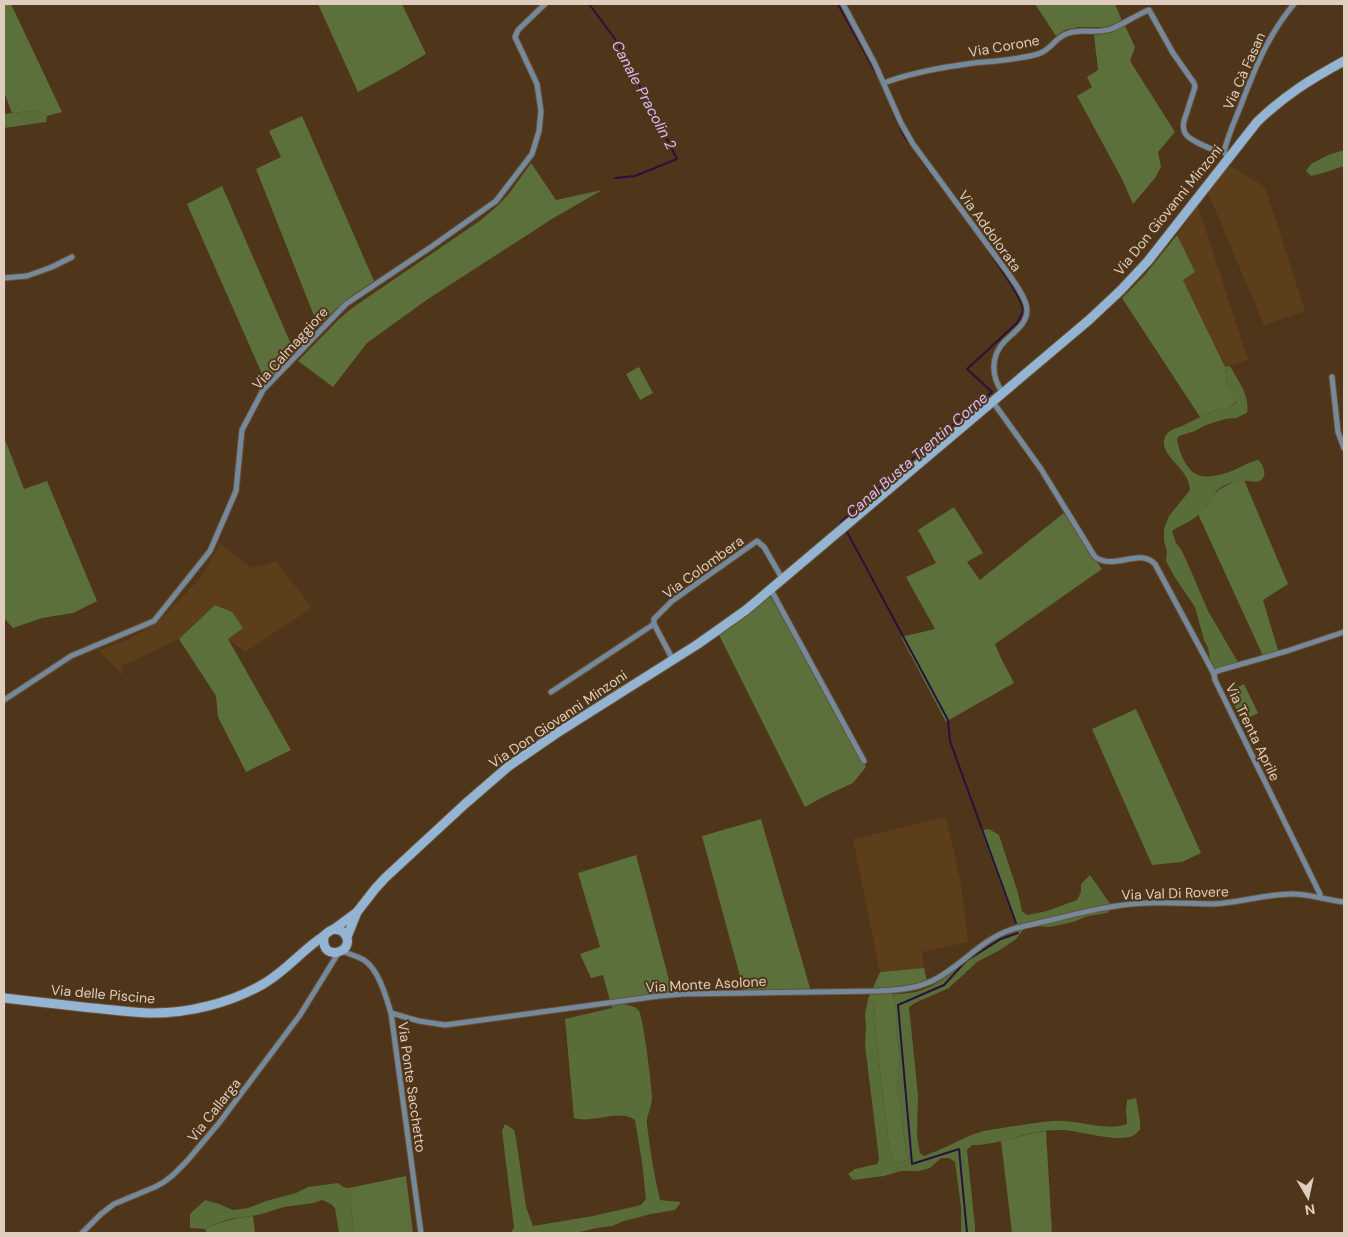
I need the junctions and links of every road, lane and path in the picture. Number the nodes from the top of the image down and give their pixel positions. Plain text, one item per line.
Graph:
1 (545, 4) edge
2 (843, 4) edge
3 (1145, 4) edge
4 (1294, 4) edge
5 (1149, 10) junction
6 (1344, 61) edge
7 (884, 83) junction
8 (1226, 154) junction
9 (72, 257) dead end
10 (4, 278) edge
11 (1332, 377) dead end
12 (1003, 393) junction
13 (993, 402) junction
14 (1344, 448) edge
15 (783, 580) junction
16 (770, 590) junction
17 (654, 624) junction
18 (1344, 632) edge
19 (673, 660) junction
20 (1214, 674) junction
21 (551, 692) dead end
22 (4, 700) edge
23 (864, 761) dead end
24 (1319, 897) junction
25 (1344, 902) edge
26 (357, 912) junction
27 (334, 929) junction
28 (1008, 930) joint
29 (324, 937) junction
30 (343, 947) junction
31 (327, 949) junction
32 (305, 952) junction
33 (331, 965) junction
34 (4, 998) edge
35 (391, 1013) junction
36 (82, 1233) edge
37 (421, 1233) edge

1 - 22 street, Via Calmaggiore
2 - 7 street, Via Addolorata
3 - 5 street
4 - 8 street, Via Cà Fasan
5 - 7 street, Via Corone
5 - 8 street
6 - 8 street, Via Don Giovanni Minzoni
7 - 12 street, Via Addolorata
8 - 12 street, Via Don Giovanni Minzoni
9 - 10 street
11 - 14 street
12 - 13 street, Via Don Giovanni Minzoni
13 - 15 street, Via Don Giovanni Minzoni
13 - 20 street
15 - 16 street, Via Don Giovanni Minzoni
15 - 17 street, Via Colombera
16 - 19 street, Via Don Giovanni Minzoni
16 - 23 street
17 - 19 street
17 - 21 street, Via Colombera
18 - 20 street, Via Trenta Aprile
19 - 26 street, Via Don Giovanni Minzoni
20 - 24 street, Via Trenta Aprile
24 - 25 street, Via Val Di Rovere
24 - 28 street, Via Val Di Rovere
26 - 27 street, Via delle Piscine
26 - 30 street
27 - 29 street, Via delle Piscine
27 - 30 street
28 - 35 street, Via Monte Asolone
29 - 31 street
29 - 32 street, Via delle Piscine
30 - 31 street, Via delle Piscine
30 - 33 street, Via Callarga
30 - 35 street, Via Ponte Sacchetto
31 - 32 street, Via delle Piscine
31 - 33 street
32 - 34 street, Via delle Piscine
33 - 36 street, Via Callarga
35 - 37 street, Via Ponte Sacchetto

